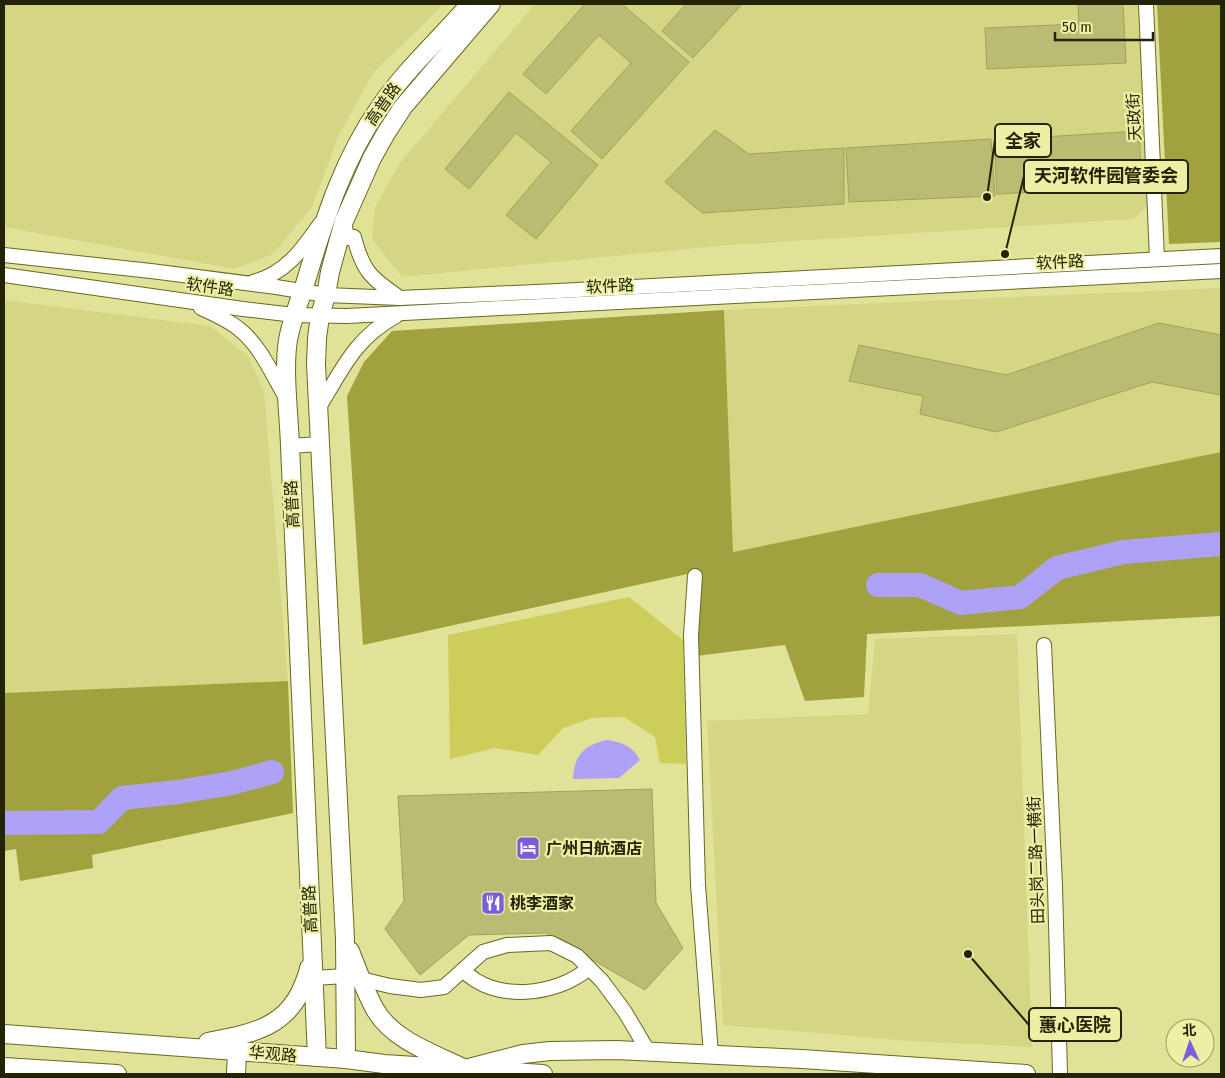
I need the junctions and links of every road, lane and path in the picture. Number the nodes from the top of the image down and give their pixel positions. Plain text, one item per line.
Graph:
1 (470, 4) edge
2 (491, 4) edge
3 (1146, 4) edge
4 (325, 218) junction
5 (344, 220) junction
6 (4, 255) edge
7 (1221, 256) edge
8 (1157, 259) junction
9 (1221, 271) edge
10 (4, 275) edge
11 (247, 283) junction
12 (303, 291) junction
13 (326, 295) junction
14 (400, 298) junction
15 (189, 303) junction
16 (399, 314) junction
17 (294, 315) junction
18 (320, 316) junction
19 (288, 402) junction
20 (319, 407) junction
21 (320, 444) junction
22 (290, 446) junction
23 (695, 576) dead end
24 (1044, 645) dead end
25 (312, 948) junction
26 (589, 968) junction
27 (464, 970) junction
28 (354, 977) junction
29 (313, 978) junction
30 (4, 1034) edge
31 (186, 1047) junction
32 (237, 1051) junction
33 (648, 1051) junction
34 (711, 1054) junction
35 (317, 1057) junction
36 (346, 1059) junction
37 (4, 1067) edge
38 (465, 1069) junction
39 (117, 1074) edge
40 (236, 1074) edge
41 (542, 1074) edge
42 (1026, 1074) edge
43 (1060, 1074) edge

1 - 4 main road, 高普路
2 - 5 main road, 高普路
3 - 8 street, 天政街
4 - 11 street
4 - 12 main road, 高普路
5 - 13 main road, 高普路
5 - 14 street
6 - 11 street, 软件路
7 - 8 street, 软件路
8 - 14 street, 软件路
9 - 16 street, 软件路
10 - 15 street, 软件路
11 - 12 street, 软件路
12 - 13 street, 软件路
12 - 17 main road, 高普路
13 - 14 street, 软件路
13 - 18 main road, 高普路
15 - 17 street, 软件路
15 - 19 street
16 - 18 street, 软件路
16 - 20 street
17 - 18 street, 软件路
17 - 19 main road, 高普路
18 - 20 main road, 高普路
19 - 22 main road, 高普路
20 - 21 main road, 高普路
21 - 22 street
21 - 28 main road, 高普路
22 - 25 main road, 高普路
23 - 34 street
24 - 43 street, 田头岗二路一横街
25 - 29 main road, 高普路
25 - 31 main road
26 - 27 street
26 - 27 street
26 - 33 street
27 - 28 street
28 - 29 street
28 - 36 main road, 高普路
28 - 38 main road
29 - 35 main road, 高普路
30 - 31 main road, 华观路
31 - 32 main road, 华观路
32 - 35 main road, 华观路
32 - 40 main road
33 - 34 main road
33 - 38 main road
34 - 42 main road
35 - 36 main road, 华观路
36 - 38 main road, 华观路
37 - 39 main road
38 - 41 main road, 华观路

